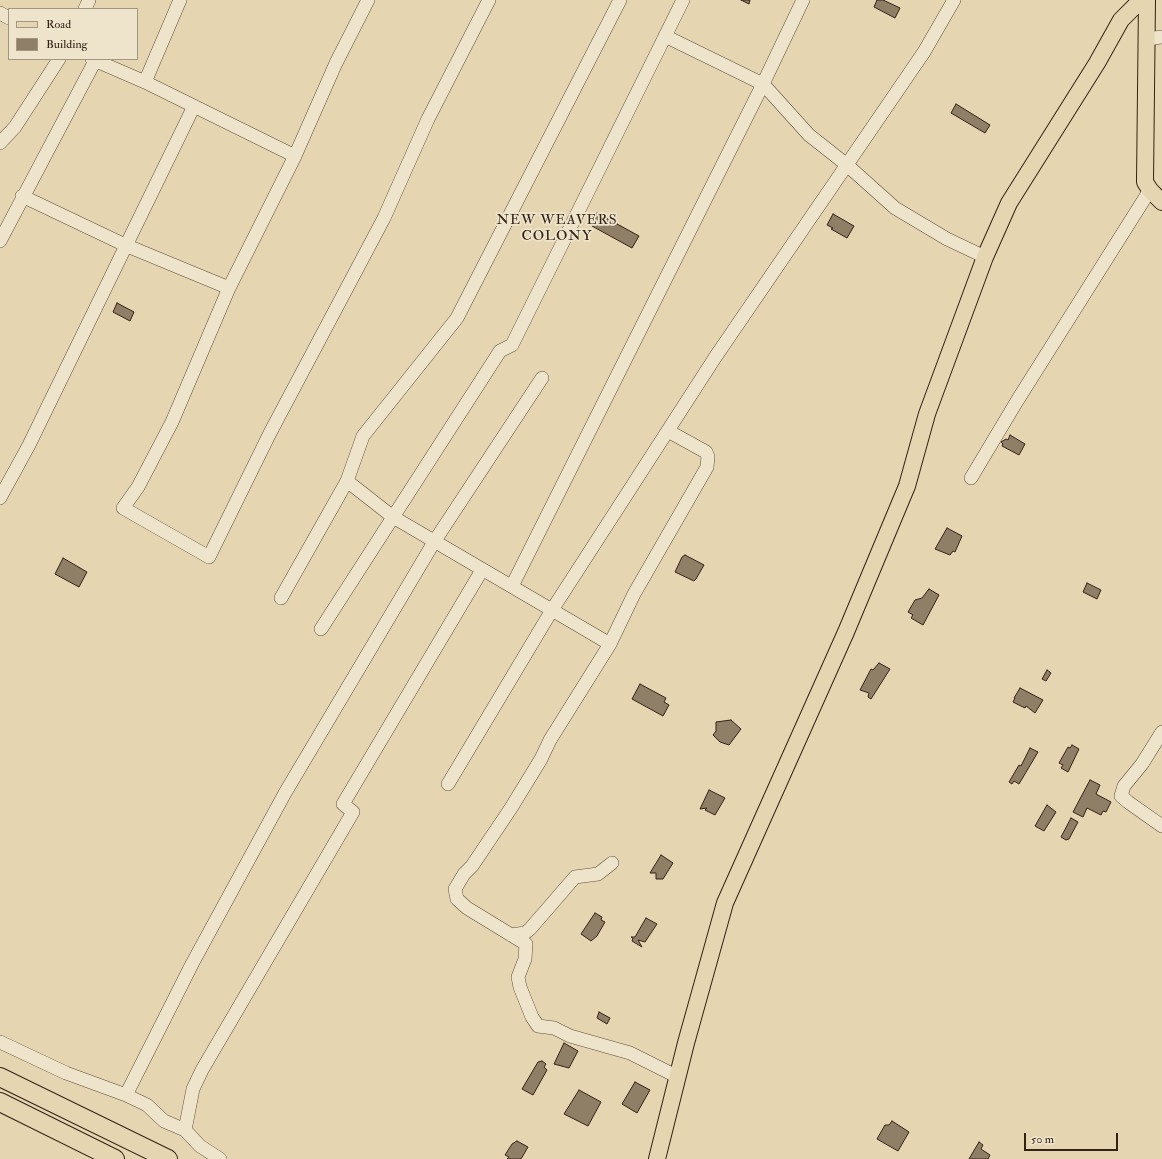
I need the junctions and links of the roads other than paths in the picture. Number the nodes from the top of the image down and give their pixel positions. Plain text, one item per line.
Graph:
1 (180, 0) edge
2 (368, 0) edge
3 (489, 0) edge
4 (620, 0) edge
5 (683, 0) edge
6 (803, 0) edge
7 (954, 0) edge
8 (1141, 0) edge
9 (1147, 0) edge
10 (665, 36) junction
11 (1155, 38) edge
12 (58, 60) edge
13 (94, 60) edge
14 (145, 82) junction
15 (763, 84) junction
16 (194, 106) junction
17 (0, 143) edge
18 (294, 156) junction
19 (847, 164) junction
20 (1150, 190) junction
21 (22, 196) junction
22 (1162, 202) edge
23 (0, 241) edge
24 (125, 245) junction
25 (985, 257) junction
26 (229, 288) junction
27 (542, 378) dead end
28 (668, 432) junction
29 (971, 478) dead end
30 (347, 481) junction
31 (0, 498) edge
32 (393, 517) junction
33 (434, 542) junction
34 (482, 570) junction
35 (512, 586) junction
36 (281, 598) dead end
37 (552, 610) junction
38 (321, 629) dead end
39 (610, 644) junction
40 (1162, 732) edge
41 (448, 784) dead end
42 (1162, 826) edge
43 (612, 863) dead end
44 (511, 935) junction
45 (0, 1042) edge
46 (0, 1076) edge
47 (677, 1081) junction
48 (126, 1095) junction
49 (0, 1102) edge
50 (185, 1130) junction
51 (115, 1159) edge
52 (168, 1159) edge
53 (220, 1159) edge
54 (657, 1159) edge

1 - 14 street
2 - 18 street
3 - 26 street
4 - 30 street
5 - 10 street
6 - 15 street
7 - 19 street
8 - 25 main road
9 - 11 main road
10 - 15 street
10 - 32 street
11 - 20 main road
12 - 17 street
13 - 14 street
13 - 21 street
14 - 16 street
15 - 19 street
15 - 35 street
16 - 18 street
16 - 24 street
18 - 26 street
19 - 25 street
19 - 28 street
20 - 22 main road
20 - 29 street
21 - 23 street
21 - 24 street
24 - 26 street
24 - 31 street
25 - 47 main road
27 - 33 street
28 - 37 street
28 - 39 street
30 - 32 street
30 - 36 street
32 - 33 street
32 - 38 street
33 - 34 street
33 - 48 street
34 - 35 street
34 - 50 street
35 - 37 street
37 - 39 street
37 - 41 street
39 - 44 street
40 - 42 street
43 - 44 street
44 - 47 street
45 - 48 street
46 - 52 highway
47 - 54 main road
48 - 50 street
49 - 51 highway
50 - 53 street

